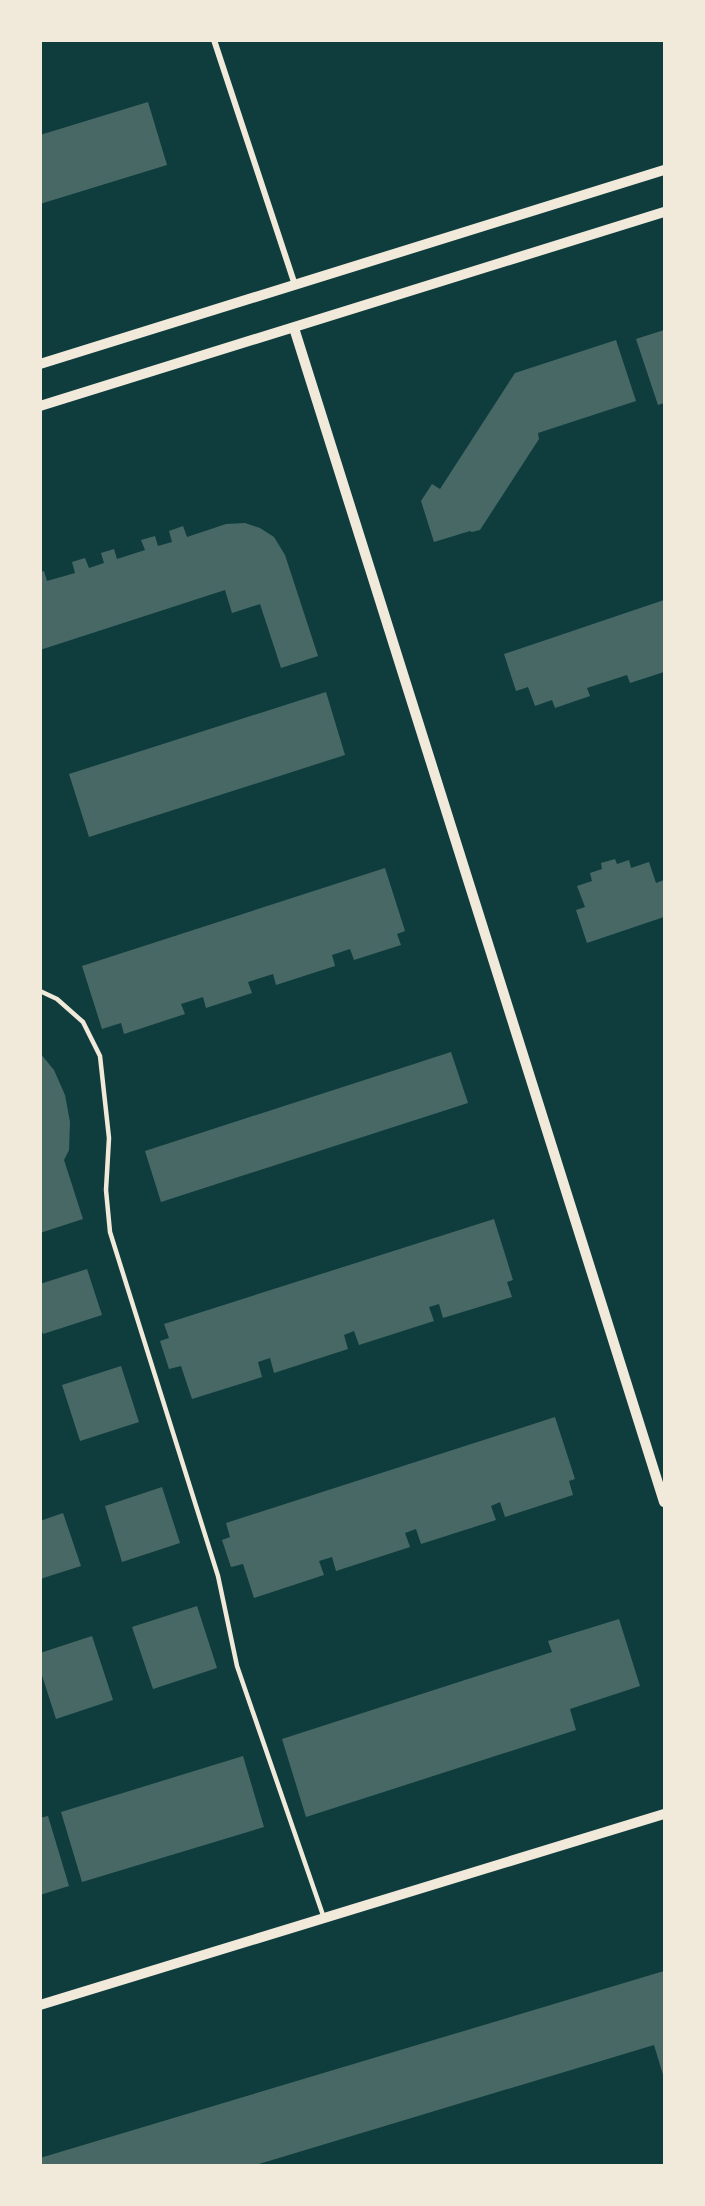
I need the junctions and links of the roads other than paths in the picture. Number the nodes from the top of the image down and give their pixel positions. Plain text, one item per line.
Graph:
1 (214, 40) edge
2 (664, 170) edge
3 (664, 212) edge
4 (295, 285) junction
5 (294, 328) junction
6 (40, 364) edge
7 (40, 406) edge
8 (40, 991) edge
9 (664, 1502) edge
10 (664, 1814) edge
11 (324, 1919) junction
12 (40, 2005) edge

1 - 4 street
2 - 4 street
3 - 5 street
4 - 6 street
5 - 7 street
5 - 9 street
8 - 11 lane
10 - 11 street
11 - 12 street

